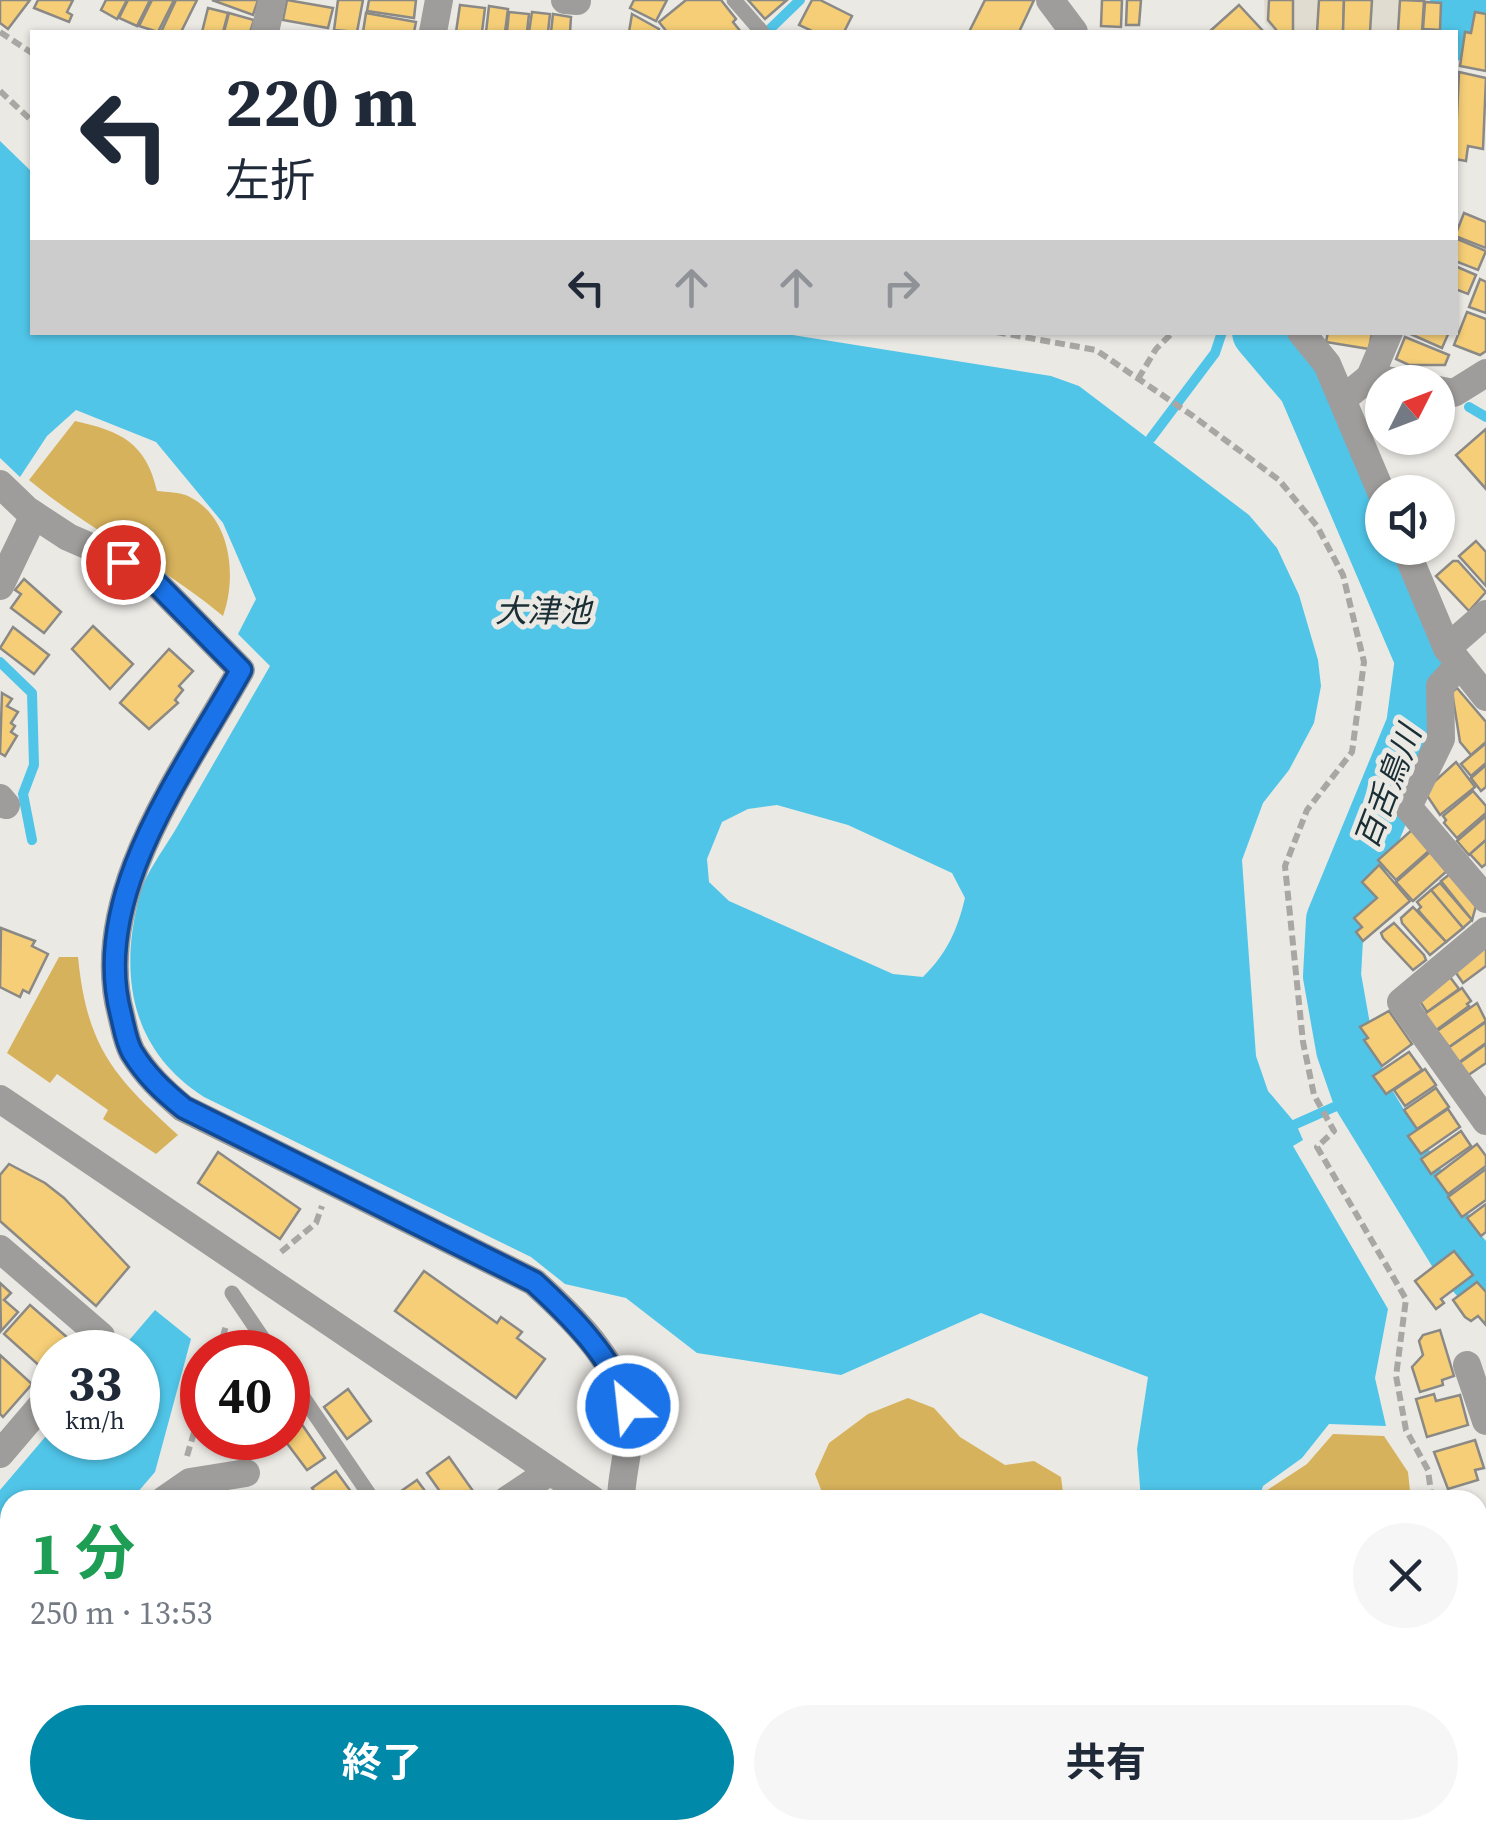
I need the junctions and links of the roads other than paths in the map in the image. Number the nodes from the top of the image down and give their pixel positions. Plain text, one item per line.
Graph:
1 (272, 0) edge
2 (440, 0) edge
3 (565, 0) edge
4 (734, 0) edge
5 (1050, 0) edge
6 (577, 1) edge
7 (265, 30) edge
8 (433, 30) edge
9 (760, 30) edge
10 (1072, 30) edge
11 (1303, 335) edge
12 (1389, 335) edge
13 (1386, 365) edge
14 (1486, 374) edge
15 (1365, 389) edge
16 (1455, 393) edge
17 (1342, 399) junction
18 (1374, 475) edge
19 (0, 484) edge
20 (34, 514) junction
21 (1413, 565) edge
22 (0, 586) edge
23 (1486, 614) edge
24 (1453, 656) junction
25 (1486, 697) edge
26 (1486, 898) edge
27 (1486, 931) edge
28 (0, 1099) edge
29 (1486, 1122) edge
30 (0, 1249) edge
31 (232, 1294) dead end
32 (95, 1330) edge
33 (257, 1330) edge
34 (1468, 1365) dead end
35 (310, 1407) edge
36 (30, 1419) edge
37 (1486, 1422) edge
38 (0, 1454) edge
39 (549, 1472) junction
40 (246, 1473) dead end
41 (178, 1490) edge
42 (366, 1490) edge
43 (523, 1490) edge
44 (577, 1490) edge
45 (622, 1490) edge

1 - 7 street
2 - 8 street
3 - 6 street
4 - 9 lane
5 - 10 street
11 - 17 street
12 - 13 street
14 - 16 street
15 - 17 street
17 - 18 street
19 - 20 street
20 - 22 street
20 - 45 street
21 - 24 street
23 - 24 street
24 - 25 street
24 - 26 street
27 - 29 street
28 - 39 street
30 - 32 street
31 - 33 lane
34 - 37 street
35 - 42 lane
36 - 38 street
39 - 43 street
39 - 44 street
40 - 41 street

